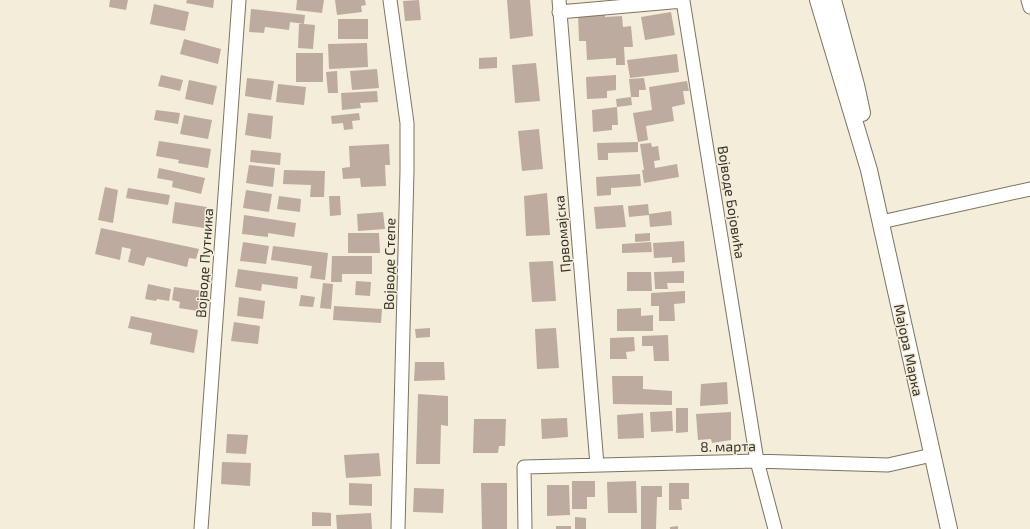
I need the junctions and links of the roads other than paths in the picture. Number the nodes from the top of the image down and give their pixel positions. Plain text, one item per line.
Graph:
1 (238, 0) edge
2 (390, 0) edge
3 (830, 0) edge
4 (1028, 0) edge
5 (559, 6) edge
6 (1030, 7) edge
7 (1030, 189) edge
8 (881, 222) junction
9 (932, 455) junction
10 (757, 461) junction
11 (597, 465) junction
12 (201, 529) edge
13 (398, 529) edge
14 (525, 529) edge
15 (775, 529) edge
16 (949, 529) edge

1 - 12 street, Војводе Путника
2 - 13 street, Војводе Степе
3 - 8 street, Мајора Марка
4 - 6 street
5 - 10 street, Војводе Бојовића
5 - 11 street, Првомајска
7 - 8 street
8 - 9 street, Мајора Марка
9 - 10 street, 8. марта
9 - 16 street, Мајора Марка
10 - 11 street, 8. марта
10 - 15 street, Војводе Бојовића
11 - 14 street, 8. марта

